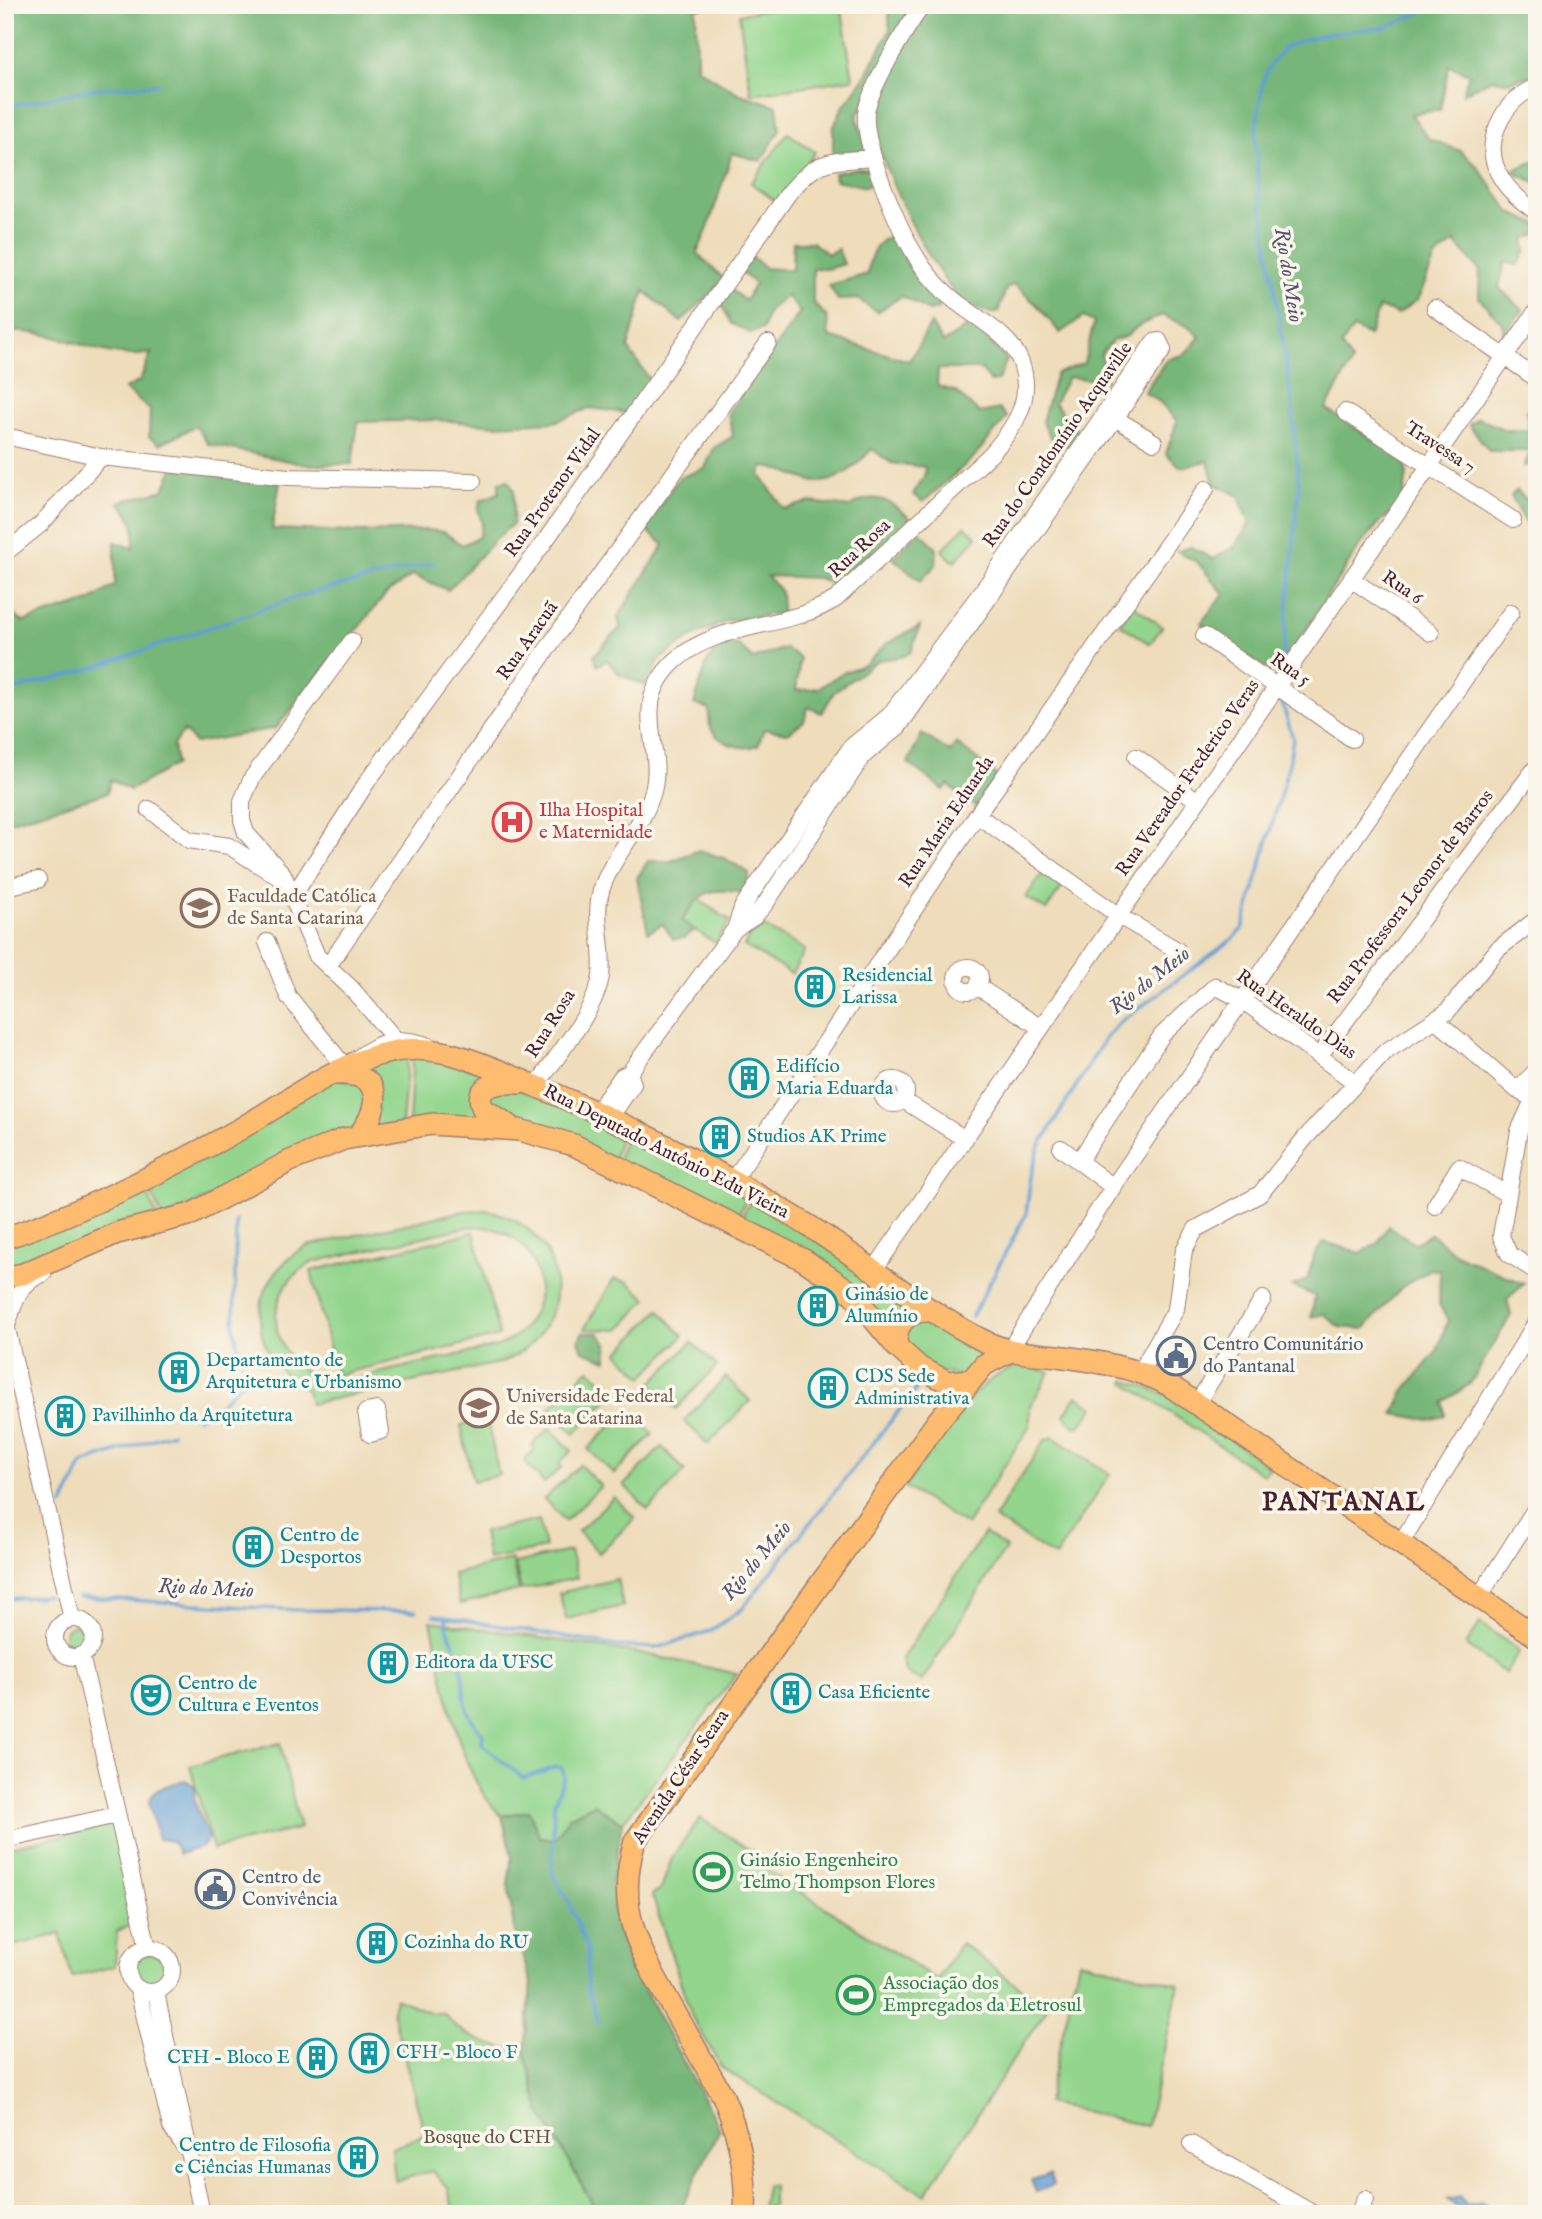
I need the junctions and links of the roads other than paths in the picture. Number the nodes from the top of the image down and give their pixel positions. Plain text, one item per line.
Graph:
1 (923, 5) edge
2 (1537, 87) edge
3 (873, 158) junction
4 (1537, 212) edge
5 (1435, 308) dead end
6 (1537, 310) edge
7 (768, 343) dead end
8 (1504, 359) junction
9 (1537, 379) edge
10 (1345, 412) dead end
11 (5, 436) edge
12 (1154, 442) dead end
13 (101, 457) junction
14 (1429, 466) junction
15 (473, 481) dead end
16 (1206, 489) dead end
17 (1513, 520) dead end
18 (5, 553) edge
19 (1351, 579) junction
20 (1511, 612) dead end
21 (1431, 632) dead end
22 (1204, 636) dead end
23 (352, 641) dead end
24 (1277, 687) junction
25 (1352, 739) dead end
26 (1136, 757) dead end
27 (1537, 766) edge
28 (1198, 801) junction
29 (149, 809) dead end
30 (976, 815) junction
31 (38, 880) dead end
32 (276, 882) junction
33 (5, 887) edge
34 (293, 896) junction
35 (1119, 916) junction
36 (1537, 919) edge
37 (267, 942) dead end
38 (1177, 950) dead end
39 (328, 966) junction
40 (977, 986) dead end
41 (1242, 1000) junction
42 (1437, 1021) junction
43 (1041, 1028) junction
44 (395, 1039) junction
45 (444, 1052) junction
46 (1320, 1055) junction
47 (1537, 1070) edge
48 (339, 1071) junction
49 (1356, 1083) junction
50 (533, 1085) junction
51 (1517, 1090) junction
52 (903, 1100) dead end
53 (1535, 1101) edge
54 (602, 1116) junction
55 (519, 1129) junction
56 (359, 1135) junction
57 (965, 1139) junction
58 (1061, 1148) dead end
59 (1079, 1161) junction
60 (729, 1182) junction
61 (1113, 1187) junction
62 (1507, 1194) junction
63 (1435, 1206) dead end
64 (5, 1238) edge
65 (105, 1238) junction
66 (874, 1270) junction
67 (1537, 1272) edge
68 (10, 1277) edge
69 (1263, 1299) dead end
70 (929, 1311) junction
71 (1537, 1321) edge
72 (6, 1323) edge
73 (983, 1341) junction
74 (897, 1347) junction
75 (1008, 1352) junction
76 (977, 1373) junction
77 (1140, 1373) junction
78 (940, 1379) junction
79 (1197, 1403) junction
80 (937, 1422) junction
81 (1537, 1506) edge
82 (1400, 1544) junction
83 (1479, 1598) junction
84 (72, 1619) junction
85 (1537, 1637) edge
86 (81, 1656) junction
87 (117, 1815) junction
88 (5, 1840) edge
89 (148, 1948) junction
90 (138, 1989) junction
91 (156, 1992) junction
92 (1191, 2144) dead end
93 (189, 2153) junction
94 (1365, 2199) dead end
95 (202, 2214) edge
96 (746, 2214) edge
97 (1314, 2214) edge
98 (1358, 2214) edge

1 - 3 street, Rua Rosa
2 - 4 street
3 - 34 street, Rua Protenor Vidal
3 - 50 street, Rua Rosa
5 - 8 street
6 - 8 street, Rua Vereador Frederico Veras
7 - 39 street, Rua Aracuã
8 - 9 street
8 - 14 street, Rua Vereador Frederico Veras
10 - 14 street, Travessa 7
11 - 13 street
12 - 54 street, Rua do Condomínio Acquaville
13 - 15 street
13 - 18 street
14 - 17 street, Travessa 7
14 - 19 street, Rua Vereador Frederico Veras
16 - 30 street, Rua Maria Eduarda
19 - 21 street, Rua 6
19 - 24 street, Rua Vereador Frederico Veras
20 - 41 street
22 - 24 street, Rua 5
23 - 32 street
24 - 25 street, Rua 5
24 - 28 street, Rua Vereador Frederico Veras
26 - 28 street
27 - 46 street, Rua Professora Leonor de Barros
28 - 35 street, Rua Vereador Frederico Veras
29 - 32 street
30 - 35 street
30 - 60 street, Rua Maria Eduarda
31 - 33 street
32 - 34 street
34 - 39 street
35 - 38 street
35 - 43 street, Rua Vereador Frederico Veras
36 - 42 street
37 - 48 street
39 - 44 street
40 - 43 street
41 - 46 street, Rua Heraldo Dias
41 - 59 street, Rua Heraldo Dias
41 - 61 street
42 - 49 street
42 - 51 street
43 - 57 street, Rua Vereador Frederico Veras
44 - 45 street
44 - 48 street
45 - 48 main road, Rua Deputado Antônio Edu Vieira
45 - 50 main road, Rua Deputado Antônio Edu Vieira
46 - 49 street, Rua Heraldo Dias
47 - 51 street
48 - 56 main road
48 - 64 main road, Rua Deputado Antônio Edu Vieira
49 - 77 street
50 - 54 main road, Rua Deputado Antônio Edu Vieira
50 - 55 main road
51 - 53 street
52 - 57 street
53 - 62 street
54 - 60 main road, Rua Deputado Antônio Edu Vieira
55 - 56 main road
55 - 74 main road
56 - 65 main road
57 - 66 street, Rua Vereador Frederico Veras
58 - 59 street
59 - 61 street
60 - 66 main road, Rua Deputado Antônio Edu Vieira
61 - 75 street
62 - 63 street
62 - 67 street
65 - 68 main road
65 - 72 street
66 - 70 main road, Rua Deputado Antônio Edu Vieira
68 - 72 street
69 - 79 street
70 - 73 main road
70 - 74 main road
71 - 82 street
72 - 84 street
73 - 75 main road
73 - 76 main road
74 - 78 main road
75 - 76 main road, Avenida César Seara
75 - 77 main road
76 - 78 main road
76 - 80 main road, Avenida César Seara
77 - 79 main road
78 - 80 main road, Avenida César Seara
79 - 82 main road
80 - 96 main road, Avenida César Seara
81 - 83 street
82 - 83 main road
83 - 85 main road
84 - 86 street
84 - 86 street
86 - 87 street
87 - 88 street
87 - 89 street
89 - 90 street
89 - 91 street
90 - 91 street
90 - 93 street
91 - 93 street
92 - 97 street
93 - 95 street
94 - 98 street

